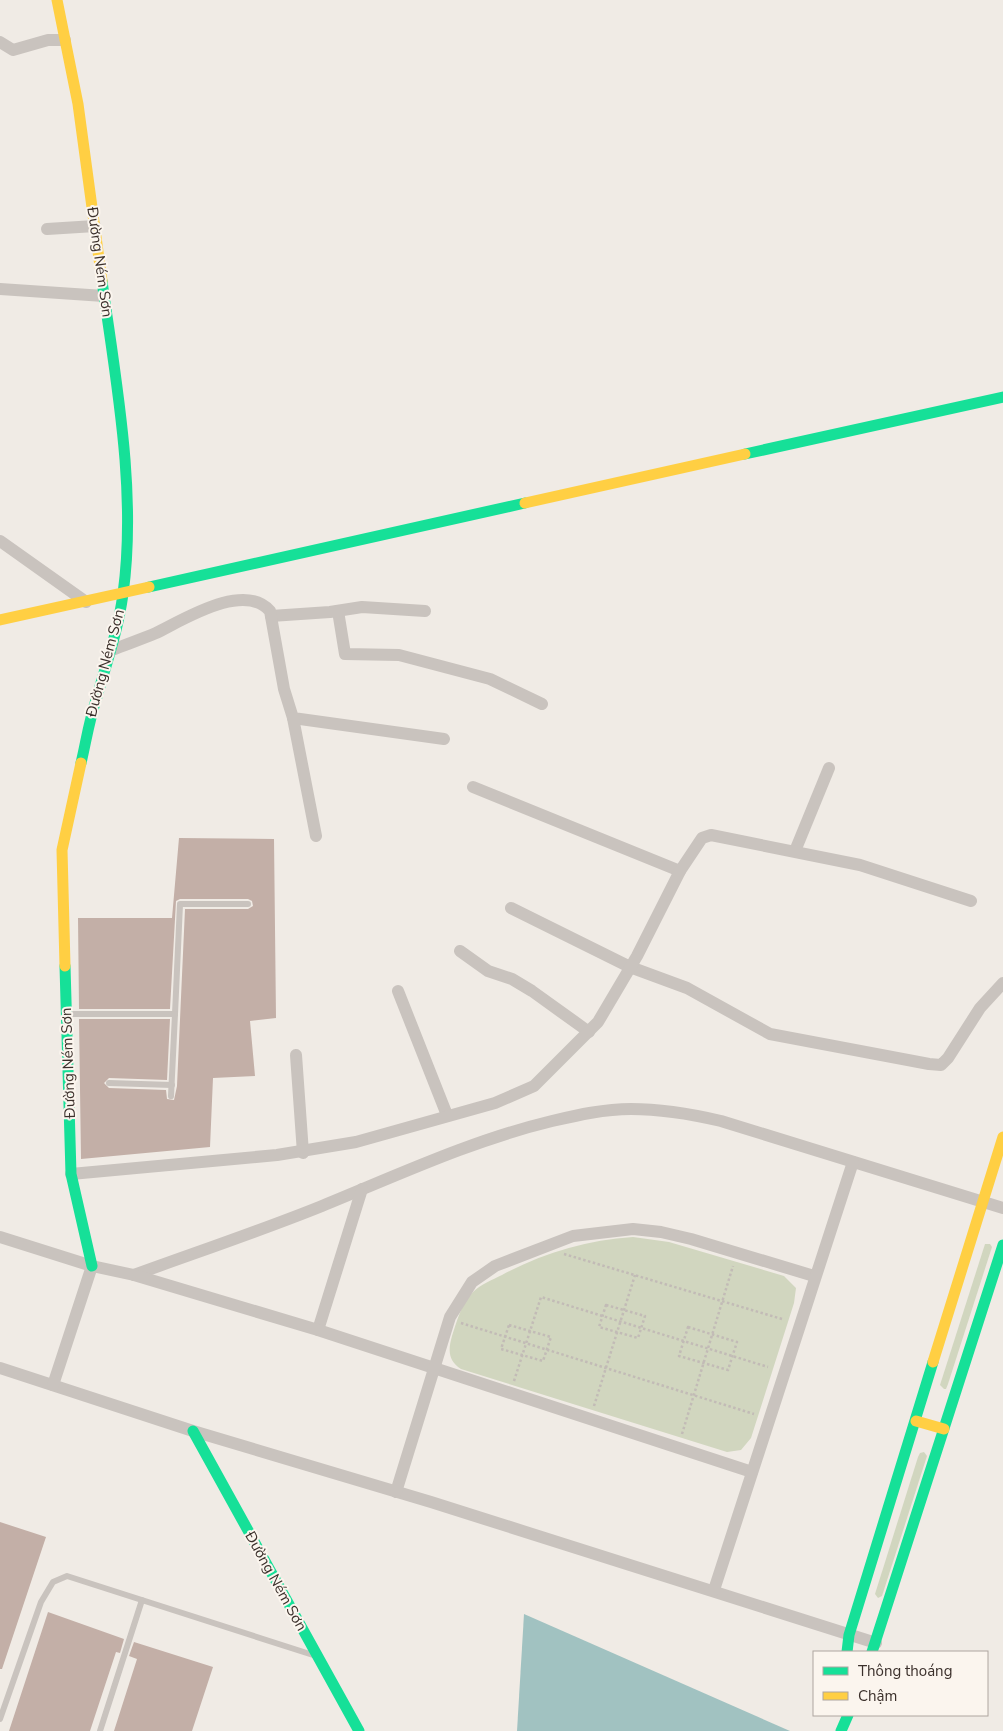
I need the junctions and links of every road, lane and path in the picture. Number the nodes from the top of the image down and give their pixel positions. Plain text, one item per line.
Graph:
1 (57, 0) edge
2 (65, 40) junction
3 (0, 42) edge
4 (95, 226) junction
5 (48, 229) dead end
6 (0, 289) edge
7 (104, 296) junction
8 (1003, 397) edge
9 (0, 541) edge
10 (123, 593) junction
11 (86, 602) junction
12 (338, 611) junction
13 (425, 611) dead end
14 (271, 616) junction
15 (0, 620) edge
16 (112, 650) junction
17 (542, 704) dead end
18 (293, 718) junction
19 (444, 739) dead end
20 (830, 768) dead end
21 (473, 787) dead end
22 (316, 836) dead end
23 (795, 851) junction
24 (680, 871) junction
25 (971, 901) dead end
26 (248, 904) dead end
27 (511, 908) dead end
28 (460, 951) dead end
29 (630, 967) junction
30 (1003, 983) edge
31 (398, 991) dead end
32 (67, 1014) junction
33 (175, 1014) junction
34 (588, 1032) junction
35 (296, 1055) dead end
36 (109, 1083) dead end
37 (172, 1085) junction
38 (172, 1096) dead end
39 (447, 1115) junction
40 (1003, 1137) edge
41 (303, 1154) dead end
42 (853, 1162) junction
43 (71, 1174) junction
44 (362, 1189) junction
45 (984, 1202) junction
46 (1003, 1208) edge
47 (0, 1237) edge
48 (1003, 1245) edge
49 (563, 1253) dead end
50 (734, 1265) dead end
51 (92, 1266) junction
52 (134, 1275) junction
53 (635, 1275) junction
54 (814, 1276) junction
55 (722, 1301) junction
56 (624, 1310) junction
57 (602, 1316) junction
58 (782, 1319) dead end
59 (621, 1321) junction
60 (460, 1323) dead end
61 (641, 1327) junction
62 (318, 1330) junction
63 (530, 1331) junction
64 (618, 1332) junction
65 (712, 1334) junction
66 (505, 1337) junction
67 (684, 1341) junction
68 (526, 1343) junction
69 (708, 1348) junction
70 (546, 1350) junction
71 (522, 1355) junction
72 (732, 1356) junction
73 (704, 1363) junction
74 (434, 1367) junction
75 (768, 1367) dead end
76 (0, 1368) edge
77 (606, 1368) junction
78 (514, 1382) dead end
79 (53, 1385) junction
80 (694, 1395) junction
81 (594, 1406) dead end
82 (754, 1414) dead end
83 (916, 1421) junction
84 (944, 1429) junction
85 (193, 1431) junction
86 (682, 1434) dead end
87 (752, 1472) junction
88 (396, 1492) junction
89 (714, 1590) junction
90 (142, 1600) junction
91 (849, 1635) junction
92 (874, 1648) edge
93 (847, 1651) edge
94 (317, 1656) junction
95 (838, 1716) edge
96 (848, 1716) edge
97 (0, 1719) edge
98 (100, 1731) edge
99 (359, 1731) edge
100 (836, 1731) edge
101 (841, 1731) edge

1 - 2 street, Đường Ném Sơn
2 - 3 street
2 - 4 street, Đường Ném Sơn
4 - 5 street
4 - 7 street, Đường Ném Sơn
6 - 7 street
7 - 10 street, Đường Ném Sơn
8 - 10 street
9 - 11 street
10 - 11 street
10 - 16 street, Đường Ném Sơn
11 - 15 street
12 - 13 street
12 - 14 street
12 - 17 street
14 - 16 street
14 - 18 street
16 - 32 street, Đường Ném Sơn
18 - 19 street
18 - 22 street
20 - 23 street
21 - 24 street
23 - 24 street
23 - 25 street
24 - 29 street
26 - 33 lane
27 - 29 street
28 - 34 street
29 - 30 street
29 - 34 street
31 - 39 street
32 - 33 lane
32 - 43 street, Đường Ném Sơn
33 - 37 lane
34 - 39 street
35 - 41 street
36 - 37 lane
37 - 38 lane
39 - 43 street
40 - 45 street
42 - 44 street
42 - 45 street
42 - 54 street
43 - 51 street, Đường Ném Sơn
44 - 52 street
44 - 62 street
45 - 46 street
45 - 83 street
47 - 51 street
48 - 84 street
49 - 53 path
50 - 55 path
51 - 52 street
51 - 79 street
52 - 62 street
53 - 55 path
53 - 56 path
54 - 74 street
54 - 87 street
55 - 58 path
55 - 65 path
56 - 57 path
56 - 59 path
56 - 61 path
57 - 59 path
57 - 63 path
57 - 64 path
59 - 61 path
59 - 64 path
60 - 66 path
61 - 64 path
61 - 67 path
62 - 74 street
63 - 66 path
63 - 68 path
63 - 70 path
64 - 77 path
65 - 67 path
65 - 69 path
65 - 72 path
66 - 68 path
66 - 71 path
67 - 69 path
67 - 73 path
68 - 70 path
68 - 71 path
69 - 72 path
69 - 73 path
70 - 71 path
70 - 77 path
71 - 78 path
72 - 73 path
72 - 75 path
73 - 80 path
74 - 87 street
74 - 88 street
76 - 79 street
77 - 80 path
77 - 81 path
79 - 85 street
80 - 82 path
80 - 86 path
83 - 84 street
83 - 91 street
84 - 92 street
85 - 88 street
85 - 94 street, Đường Ném Sơn
87 - 89 street
88 - 89 street
89 - 91 street
90 - 94 lane
90 - 97 lane
90 - 98 lane
91 - 92 street
91 - 93 street
94 - 99 street, Đường Ném Sơn
95 - 100 street
96 - 101 street

